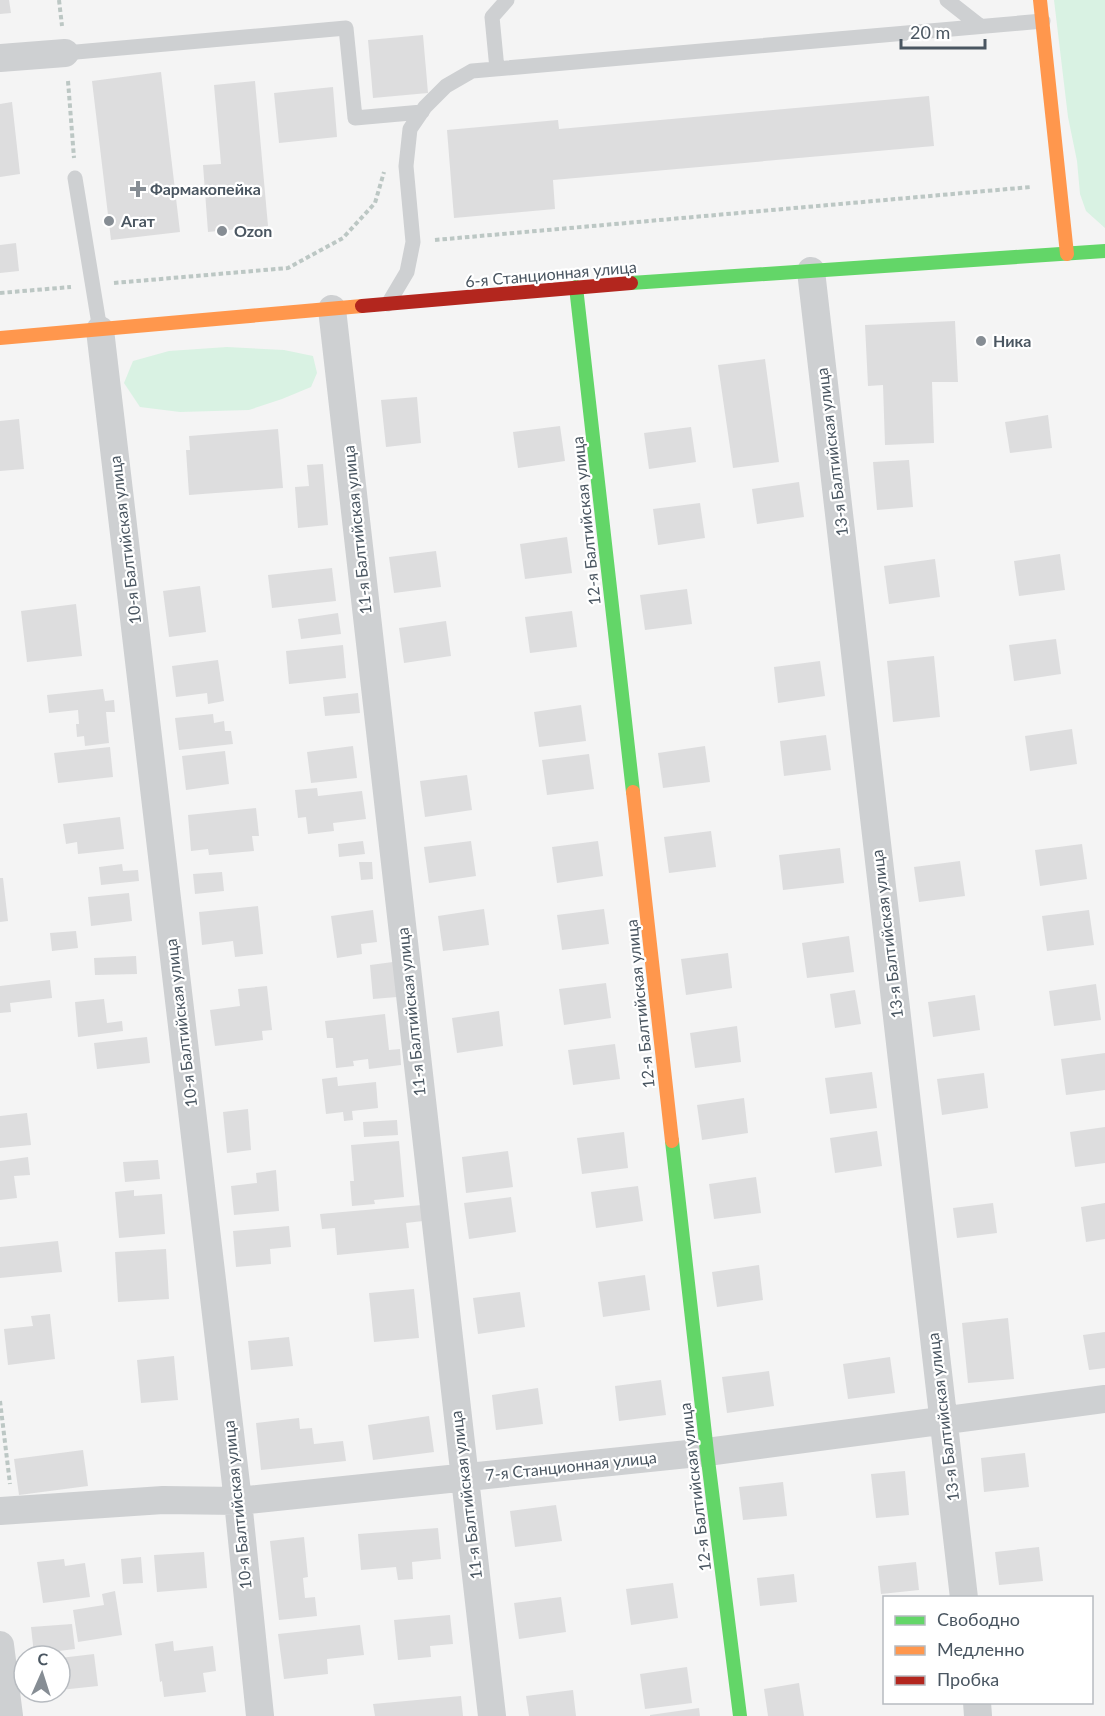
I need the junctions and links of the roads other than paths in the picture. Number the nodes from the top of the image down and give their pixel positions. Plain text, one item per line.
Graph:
1 (507, 0) edge
2 (947, 0) edge
3 (1040, 0) edge
4 (1042, 21) junction
5 (981, 26) junction
6 (65, 53) joint
7 (0, 58) edge
8 (497, 69) junction
9 (422, 112) junction
10 (75, 178) road end
11 (1105, 251) edge
12 (1067, 254) junction
13 (811, 271) junction
14 (576, 287) junction
15 (388, 304) junction
16 (332, 309) junction
17 (100, 330) junction
18 (0, 339) edge
19 (1105, 1399) edge
20 (943, 1421) junction
21 (707, 1452) junction
22 (464, 1476) junction
23 (238, 1501) junction
24 (7, 1510) edge
25 (964, 1596) edge
26 (0, 1645) edge
27 (9, 1716) edge
28 (260, 1716) edge
29 (492, 1716) edge
30 (740, 1716) edge

1 - 8 lane
2 - 5 lane
3 - 4 street
4 - 5 lane
4 - 12 street
5 - 8 lane
6 - 7 street
6 - 9 lane
8 - 9 lane
9 - 15 lane
10 - 17 lane
11 - 12 street, 6-я Станционная улица
12 - 13 street, 6-я Станционная улица
13 - 14 street, 6-я Станционная улица
13 - 20 street, 13-я Балтийская улица
14 - 15 street, 6-я Станционная улица
14 - 21 street, 12-я Балтийская улица
15 - 16 street, 6-я Станционная улица
16 - 17 street, 6-я Станционная улица
16 - 22 street, 11-я Балтийская улица
17 - 18 street, 6-я Станционная улица
17 - 23 street, 10-я Балтийская улица
19 - 20 street, 7-я Станционная улица
20 - 21 street, 7-я Станционная улица
20 - 25 street, 13-я Балтийская улица
21 - 22 street, 7-я Станционная улица
21 - 30 street, 12-я Балтийская улица
22 - 23 street, 7-я Станционная улица
22 - 29 street, 11-я Балтийская улица
23 - 24 street, 7-я Станционная улица
23 - 28 street, 10-я Балтийская улица
26 - 27 street

